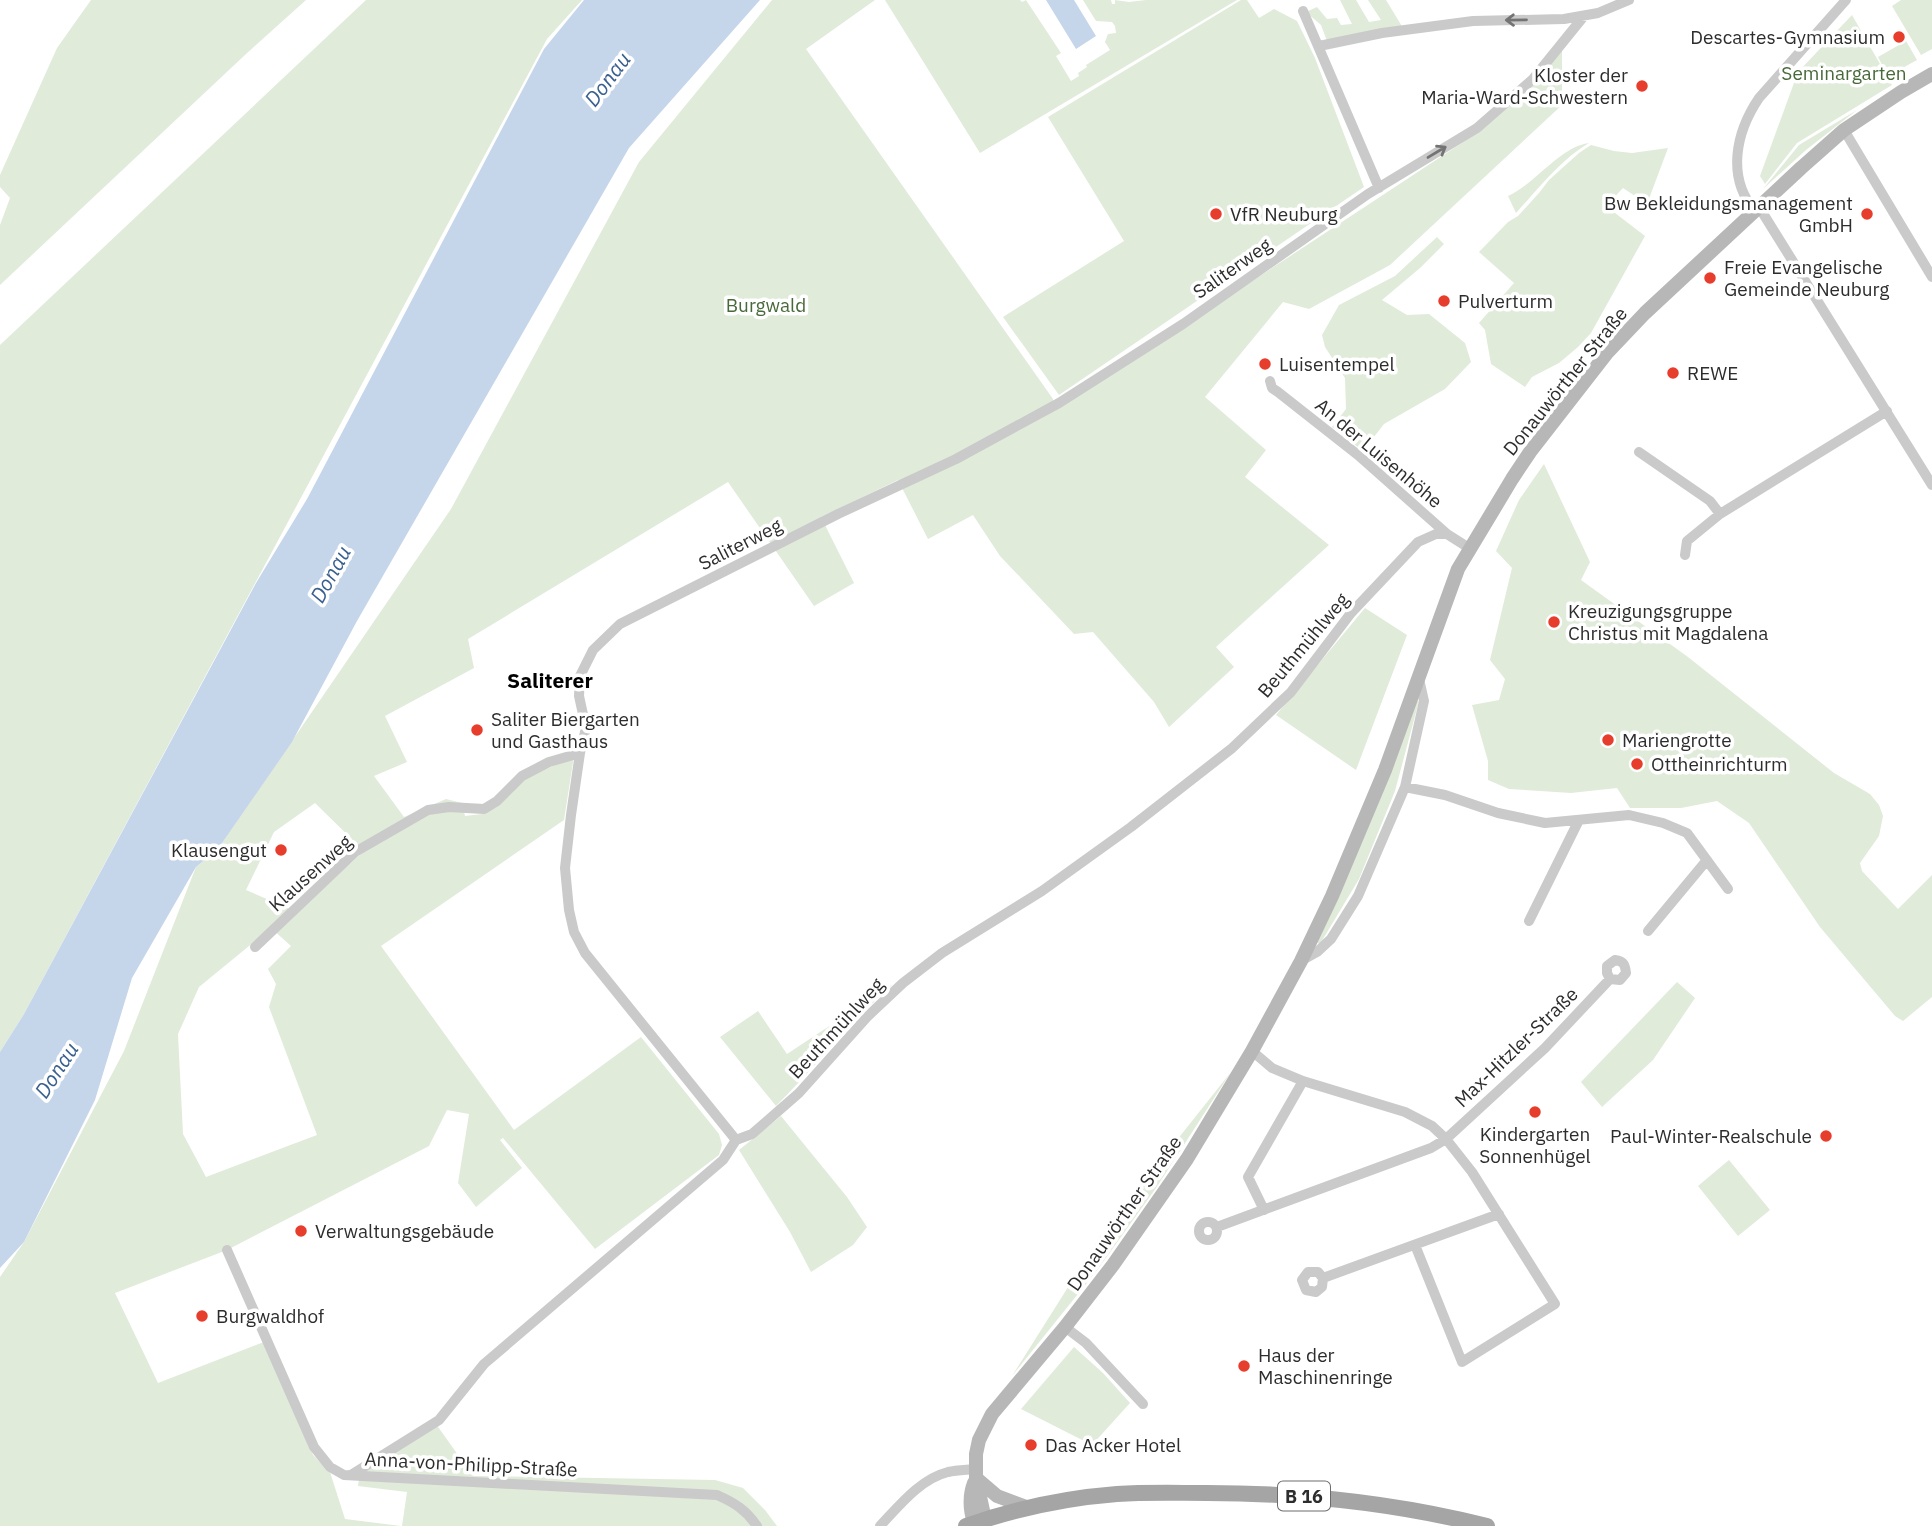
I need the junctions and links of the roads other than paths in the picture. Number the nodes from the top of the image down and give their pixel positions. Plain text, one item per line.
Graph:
1 (1629, 0) edge
2 (1846, 1) edge
3 (1303, 11) dead end
4 (1584, 16) junction
5 (1319, 46) junction
6 (1932, 74) edge
7 (1844, 130) junction
8 (1379, 188) junction
9 (1757, 209) junction
10 (1932, 277) edge
11 (1270, 381) dead end
12 (1887, 411) junction
13 (1639, 452) dead end
14 (1932, 485) edge
15 (1720, 514) junction
16 (1447, 534) junction
17 (1469, 548) junction
18 (1685, 555) dead end
19 (1419, 678) junction
20 (580, 753) junction
21 (1405, 787) junction
22 (1578, 822) junction
23 (1707, 860) junction
24 (1728, 889) dead end
25 (1529, 921) dead end
26 (1648, 931) dead end
27 (255, 947) dead end
28 (1301, 961) junction
29 (1611, 979) dead end
30 (1252, 1051) junction
31 (1303, 1081) junction
32 (1446, 1139) junction
33 (736, 1140) junction
34 (1264, 1210) junction
35 (1499, 1214) junction
36 (1217, 1227) dead end
37 (1415, 1245) junction
38 (227, 1250) dead end
39 (1323, 1278) dead end
40 (1065, 1327) junction
41 (1143, 1404) dead end
42 (976, 1474) junction
43 (351, 1475) junction
44 (1029, 1508) junction
45 (975, 1523) edge
46 (757, 1526) edge
47 (880, 1526) edge
48 (1487, 1526) edge

1 - 4 street
2 - 9 street
3 - 5 street
4 -> 5 street
8 -> 4 street, Saliterweg
5 - 8 street
6 - 7 main road, Donauwörther Straße
7 - 9 main road, Donauwörther Straße
7 - 10 street
8 - 20 street, Saliterweg
9 - 12 street
9 - 17 main road, Donauwörther Straße
11 - 16 street, An der Luisenhöhe
12 - 14 street
12 - 15 street
13 - 15 street
15 - 18 street
16 - 17 street, An der Luisenhöhe
16 - 33 street, Beuthmühlweg
17 - 19 main road, Donauwörther Straße
19 - 21 street, Donauwörther Straße
19 - 28 main road, Donauwörther Straße
20 - 27 street, Klausenweg
20 - 33 street, Saliterweg
21 - 22 street
21 - 28 street, Donauwörther Straße
22 - 23 street
22 - 25 street
23 - 24 street
23 - 26 street
28 - 30 main road, Donauwörther Straße
29 - 32 street, Max-Hitzler-Straße
30 - 31 street
30 - 40 main road, Donauwörther Straße
31 - 32 street
31 - 34 street
32 - 34 street, Max-Hitzler-Straße
32 - 35 street
33 - 43 street, Beuthmühlweg
34 - 36 street, Max-Hitzler-Straße
35 - 37 street
35 - 37 street
37 - 39 street
38 - 43 street, Anna-von-Philipp-Straße
40 - 41 street
40 - 42 main road, Donauwörther Straße
42 - 44 main road
42 - 45 main road, Donauwörther Straße
42 - 47 street
43 - 46 street, Anna-von-Philipp-Straße
44 - 45 main road, B 16
44 - 48 main road, B 16

